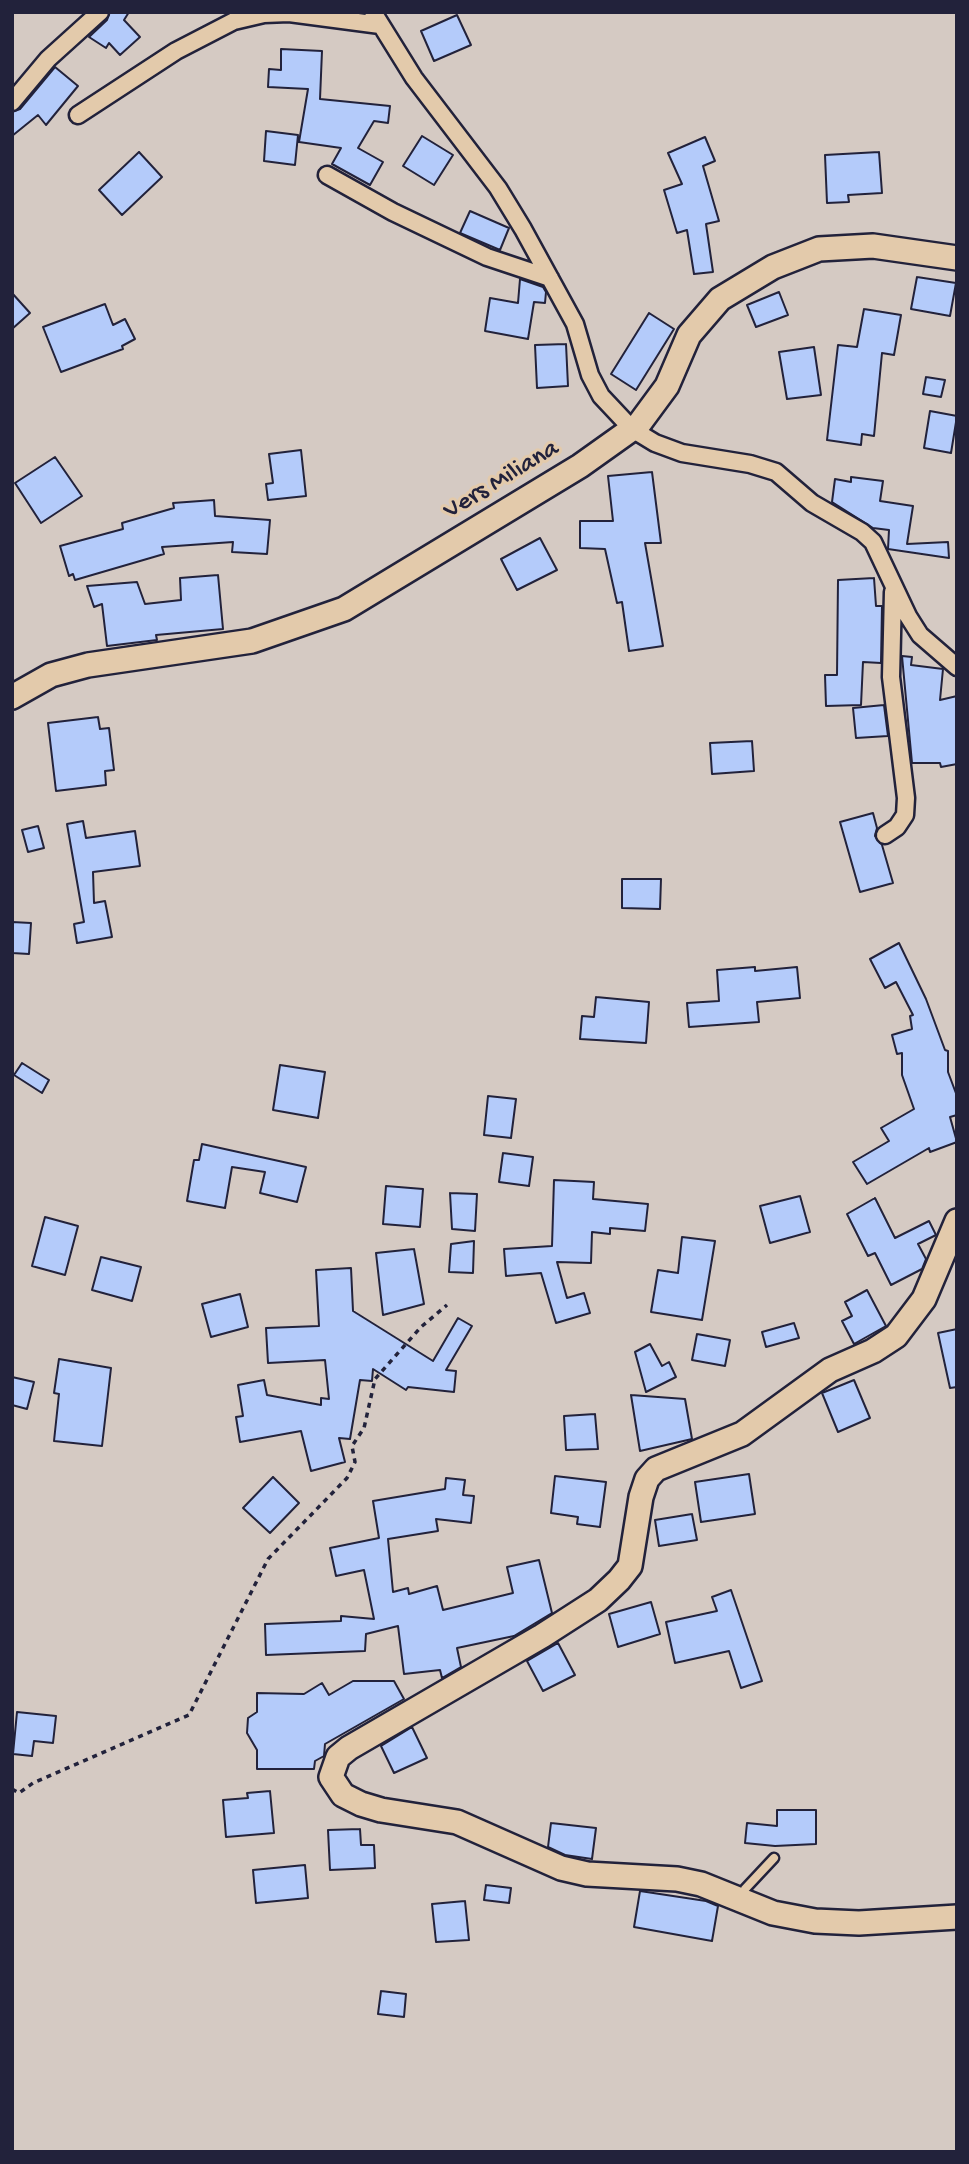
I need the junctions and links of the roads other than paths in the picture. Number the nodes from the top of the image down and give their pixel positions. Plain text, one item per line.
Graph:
1 (100, 12) edge
2 (377, 19) edge
3 (12, 102) edge
4 (78, 115) dead end
5 (327, 176) dead end
6 (957, 258) edge
7 (550, 278) junction
8 (632, 429) junction
9 (893, 584) junction
10 (957, 667) edge
11 (12, 696) edge
12 (884, 835) dead end
13 (957, 1221) edge
14 (774, 1858) dead end
15 (742, 1901) junction
16 (957, 1917) edge

1 - 3 street
2 - 4 street
2 - 7 street
5 - 7 street
6 - 8 main road, Vers Miliana
7 - 8 street
8 - 9 street
8 - 11 main road, Vers Miliana
9 - 10 street
9 - 12 street
13 - 15 main road
14 - 15 lane
15 - 16 main road

